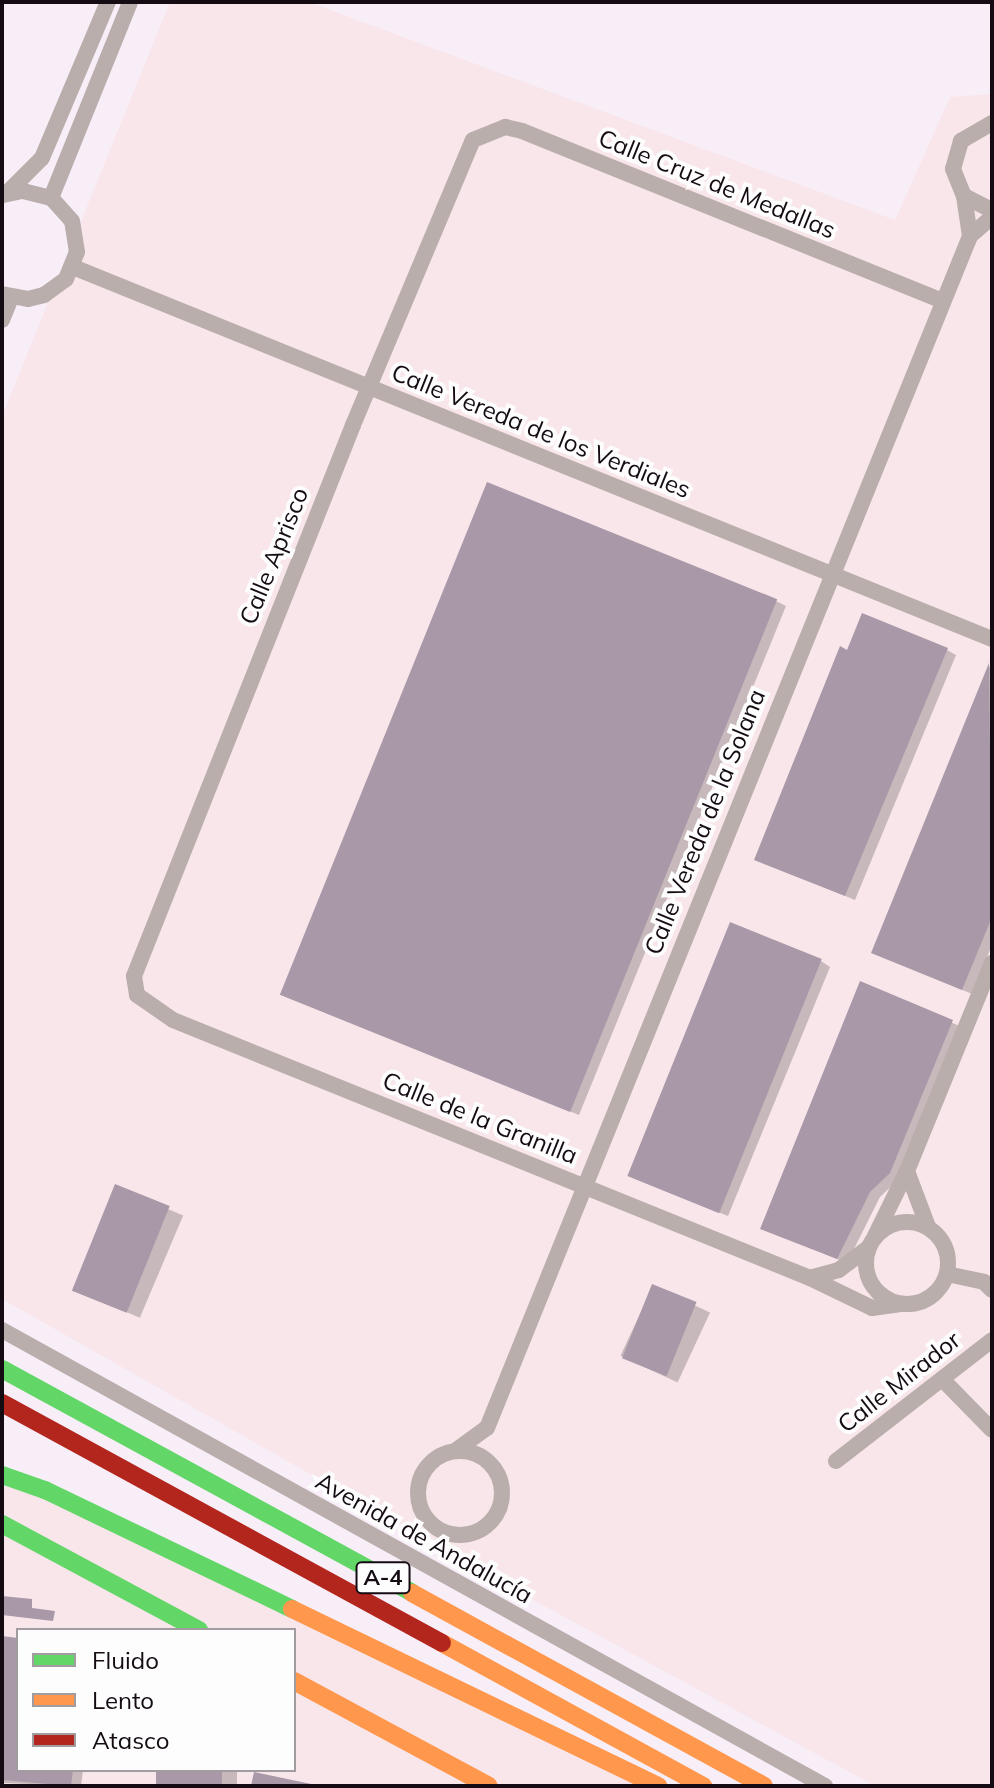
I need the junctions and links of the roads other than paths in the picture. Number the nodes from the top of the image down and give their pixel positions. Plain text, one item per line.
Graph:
1 (108, 2) edge
2 (130, 2) edge
3 (992, 123) edge
4 (473, 140) joint
5 (4, 194) edge
6 (964, 196) junction
7 (51, 198) junction
8 (992, 210) edge
9 (992, 217) edge
10 (970, 236) junction
11 (73, 267) junction
12 (6, 296) edge
13 (943, 301) junction
14 (2, 320) edge
15 (369, 387) junction
16 (832, 574) junction
17 (992, 639) edge
18 (992, 963) edge
19 (137, 995) joint
20 (907, 1171) junction
21 (584, 1185) junction
22 (928, 1227) junction
23 (871, 1242) junction
24 (947, 1274) junction
25 (810, 1278) junction
26 (992, 1290) edge
27 (900, 1304) junction
28 (2, 1330) edge
29 (992, 1340) edge
30 (2, 1369) edge
31 (942, 1379) junction
32 (2, 1403) edge
33 (487, 1428) junction
34 (992, 1430) edge
35 (455, 1451) junction
36 (836, 1461) dead end
37 (493, 1465) junction
38 (2, 1475) edge
39 (2, 1524) edge
40 (195, 1628) edge
41 (296, 1682) edge
42 (489, 1786) edge
43 (658, 1786) edge
44 (703, 1786) edge
45 (764, 1786) edge
46 (825, 1786) edge

1 - 5 street
2 - 7 street
3 - 6 street
4 - 13 street, Calle Cruz de Medallas
4 - 15 street, Calle Aprisco
5 - 7 street
6 - 8 street
6 - 10 street
7 - 11 street
9 - 10 street, Calle Vereda de la Solana
10 - 13 street, Calle Vereda de la Solana
11 - 12 street
11 - 15 street, Calle Vereda de los Verdiales
12 - 14 street
13 - 16 street, Calle Vereda de la Solana
15 - 16 street, Calle Vereda de los Verdiales
15 - 19 street, Calle Aprisco
16 - 17 street, Calle Vereda de los Verdiales
16 - 21 street, Calle Vereda de la Solana
18 - 20 street
19 - 21 street, Calle de la Granilla
20 - 22 street
20 - 23 street
21 - 25 street, Calle de la Granilla
21 - 33 street, Calle Vereda de la Solana
22 - 23 street
22 - 24 street
23 - 25 street
23 - 27 street
24 - 26 street
24 - 27 street
25 - 27 street, Calle de la Granilla
28 - 46 street, Avenida de Andalucía
29 - 31 street, Calle Mirador
30 - 45 main road, A-4
31 - 34 street
31 - 36 street, Calle Mirador
32 - 44 main road, A-4
33 - 35 street
33 - 37 street
35 - 37 street
35 - 37 street
38 - 43 main road
39 - 40 main road
41 - 42 main road

